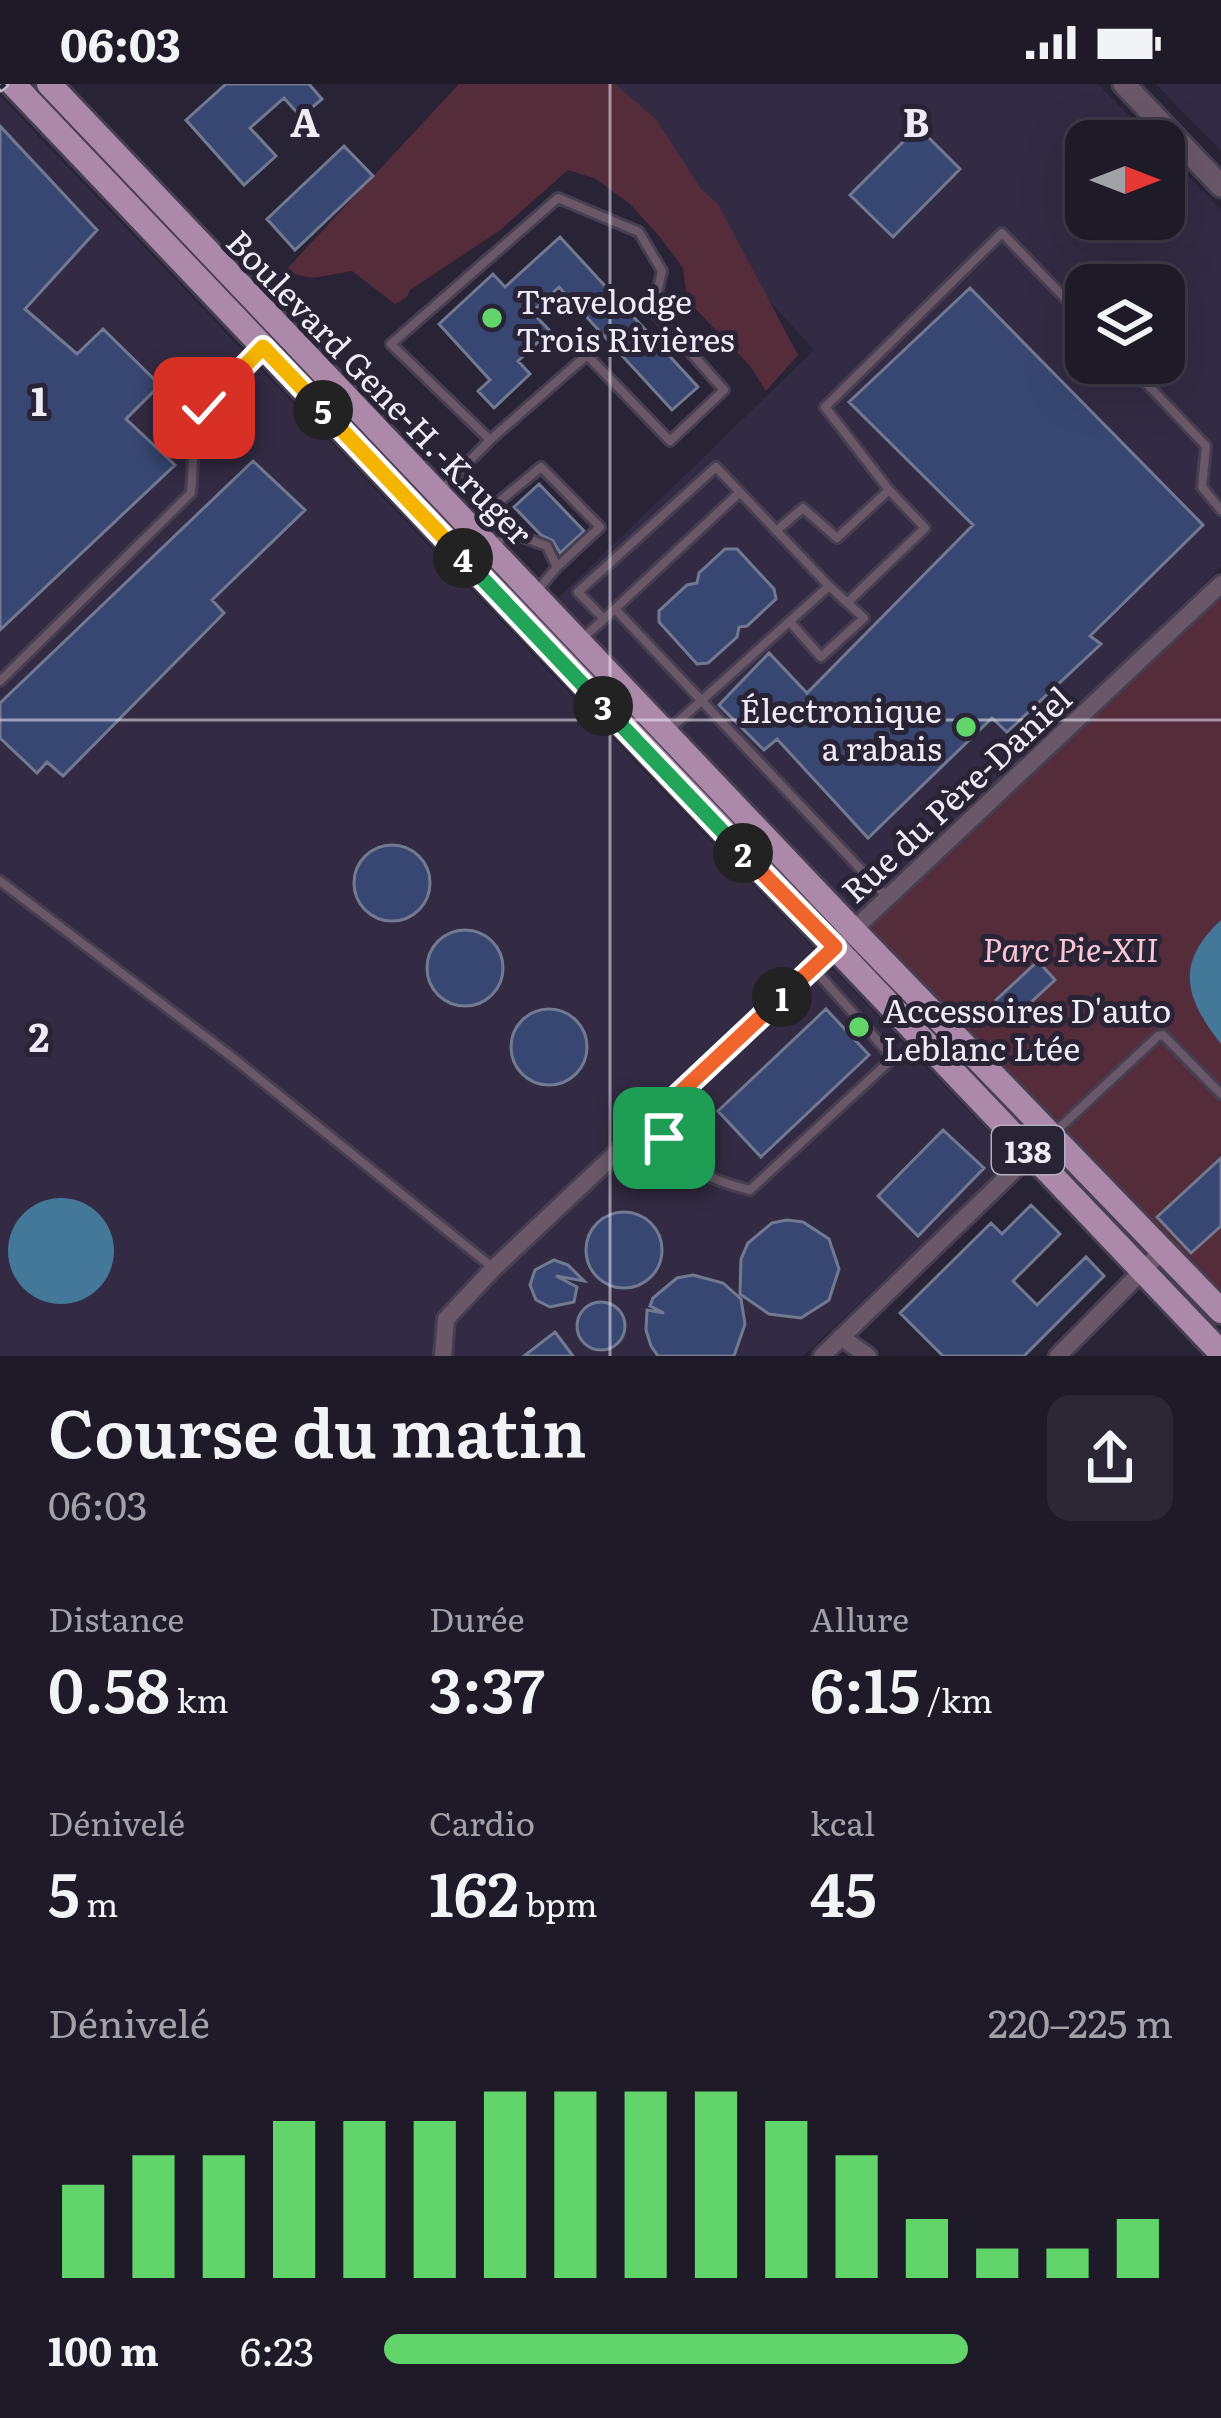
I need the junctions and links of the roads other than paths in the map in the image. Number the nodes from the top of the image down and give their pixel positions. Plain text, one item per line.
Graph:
1 (14, 84) edge
2 (49, 84) edge
3 (1124, 84) edge
4 (1221, 185) edge
5 (1065, 298) edge
6 (283, 330) junction
7 (263, 347) junction
8 (1147, 384) edge
9 (490, 440) junction
10 (890, 490) junction
11 (437, 493) junction
12 (739, 493) junction
13 (1221, 510) edge
14 (422, 515) junction
15 (776, 531) junction
16 (514, 534) junction
17 (488, 546) junction
18 (557, 567) junction
19 (1221, 584) edge
20 (830, 586) junction
21 (534, 595) junction
22 (848, 602) junction
23 (615, 609) junction
24 (604, 619) junction
25 (790, 622) junction
26 (579, 642) junction
27 (0, 681) edge
28 (701, 700) junction
29 (665, 733) junction
30 (646, 751) junction
31 (0, 881) edge
32 (887, 898) junction
33 (844, 939) junction
34 (813, 968) junction
35 (926, 1043) junction
36 (893, 1058) junction
37 (1221, 1094) edge
38 (650, 1121) junction
39 (1052, 1134) junction
40 (1032, 1153) junction
41 (1162, 1251) junction
42 (494, 1268) junction
43 (1145, 1271) junction
44 (1221, 1311) edge
45 (841, 1337) junction
46 (1221, 1352) edge
47 (443, 1356) edge
48 (821, 1356) edge
49 (868, 1356) edge
50 (1058, 1356) edge

1 - 7 main road, Boulevard Gene-H.-Kruger / 138
2 - 6 main road, Boulevard Gene-H.-Kruger / 138
3 - 4 street
5 - 10 lane
6 - 7 lane
6 - 11 main road, Boulevard Gene-H.-Kruger / 138
7 - 14 main road, Boulevard Gene-H.-Kruger / 138
7 - 27 lane
8 - 13 lane
9 - 9 lane
9 - 11 lane
10 - 15 lane
10 - 22 lane
11 - 14 lane
11 - 17 main road, Boulevard Gene-H.-Kruger / 138
12 - 15 lane
12 - 23 lane
12 - 24 lane
14 - 30 main road, Boulevard Gene-H.-Kruger / 138
15 - 20 lane
16 - 17 lane
16 - 18 lane
16 - 18 lane
17 - 21 main road, Boulevard Gene-H.-Kruger / 138
18 - 21 lane
19 - 32 street, Rue du Père-Daniel
20 - 22 lane
20 - 25 lane
21 - 26 main road, Boulevard Gene-H.-Kruger / 138
22 - 25 lane
23 - 24 lane
23 - 28 lane
24 - 26 lane
25 - 28 lane
26 - 29 main road, Boulevard Gene-H.-Kruger / 138
28 - 29 lane
28 - 32 lane
29 - 30 street
29 - 33 main road, Boulevard Gene-H.-Kruger / 138
30 - 33 main road, Boulevard Gene-H.-Kruger / 138
31 - 42 lane
32 - 33 street, Rue du Père-Daniel
33 - 34 street, Rue du Père-Daniel
33 - 35 main road, Boulevard Gene-H.-Kruger / 138
33 - 39 main road, Boulevard Gene-H.-Kruger / 138
34 - 36 lane
34 - 38 street, Rue du Père-Daniel
35 - 36 lane
35 - 40 main road, Boulevard Gene-H.-Kruger / 138
36 - 38 lane
37 - 39 lane
38 - 42 street, Rue du Père-Daniel
39 - 40 street
39 - 41 main road, Boulevard Gene-H.-Kruger / 138
40 - 43 main road, Boulevard Gene-H.-Kruger / 138
40 - 45 street
41 - 43 street
41 - 44 main road, Boulevard Gene-H.-Kruger / 138
42 - 47 street, Rue du Père-Daniel
43 - 46 main road, Boulevard Gene-H.-Kruger / 138
43 - 50 street
45 - 48 street
45 - 49 street

